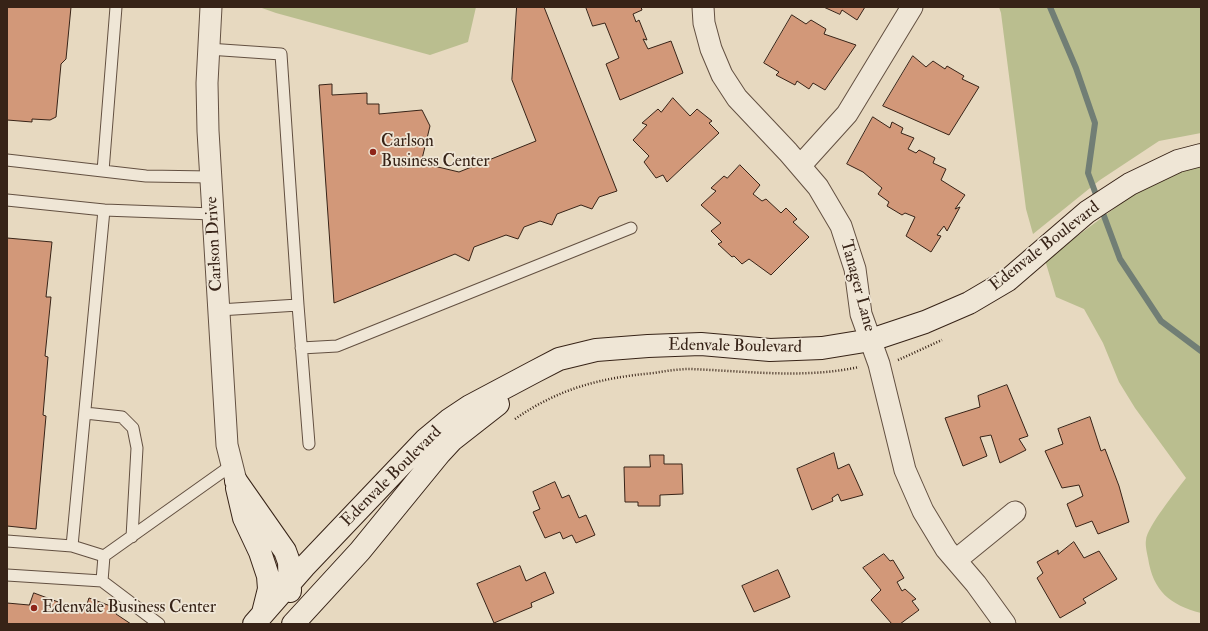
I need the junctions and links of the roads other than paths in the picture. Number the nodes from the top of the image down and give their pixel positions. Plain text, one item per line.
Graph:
1 (116, 7) edge
2 (211, 7) edge
3 (703, 7) edge
4 (912, 7) edge
5 (208, 49) junction
6 (1201, 155) edge
7 (7, 160) edge
8 (800, 166) junction
9 (103, 171) junction
10 (211, 177) junction
11 (7, 200) edge
12 (104, 210) junction
13 (213, 214) junction
14 (632, 228) dead end
15 (298, 305) junction
16 (219, 310) junction
17 (871, 340) junction
18 (648, 346) junction
19 (302, 348) junction
20 (85, 413) junction
21 (310, 444) dead end
22 (234, 473) junction
23 (1015, 512) dead end
24 (132, 537) junction
25 (7, 541) edge
26 (72, 546) junction
27 (104, 556) junction
28 (956, 560) junction
29 (7, 575) edge
30 (102, 581) junction
31 (290, 583) junction
32 (259, 619) edge
33 (158, 624) edge
34 (284, 624) edge
35 (293, 624) edge
36 (1005, 624) edge

1 - 9 lane
2 - 5 street, Carlson Drive
3 - 8 street, Tanager Lane
4 - 8 street
5 - 10 street, Carlson Drive
5 - 15 lane
6 - 17 street, Edenvale Boulevard
7 - 9 lane
8 - 17 street, Tanager Lane
9 - 10 lane
10 - 13 street, Carlson Drive
11 - 12 lane
12 - 13 lane
12 - 20 lane
13 - 16 street, Carlson Drive
14 - 19 lane
15 - 16 lane
15 - 19 lane
16 - 22 street, Carlson Drive
17 - 18 street, Edenvale Boulevard
17 - 28 street, Tanager Lane
18 - 31 street, Edenvale Boulevard
18 - 35 street, Edenvale Boulevard
19 - 21 lane
20 - 24 lane
20 - 26 lane
22 - 24 lane
22 - 31 street
22 - 32 street
23 - 28 street
24 - 27 lane
25 - 26 lane
26 - 27 lane
27 - 30 lane
28 - 36 street, Tanager Lane
29 - 30 lane
30 - 33 lane
31 - 32 street, Edenvale Boulevard
31 - 34 street

